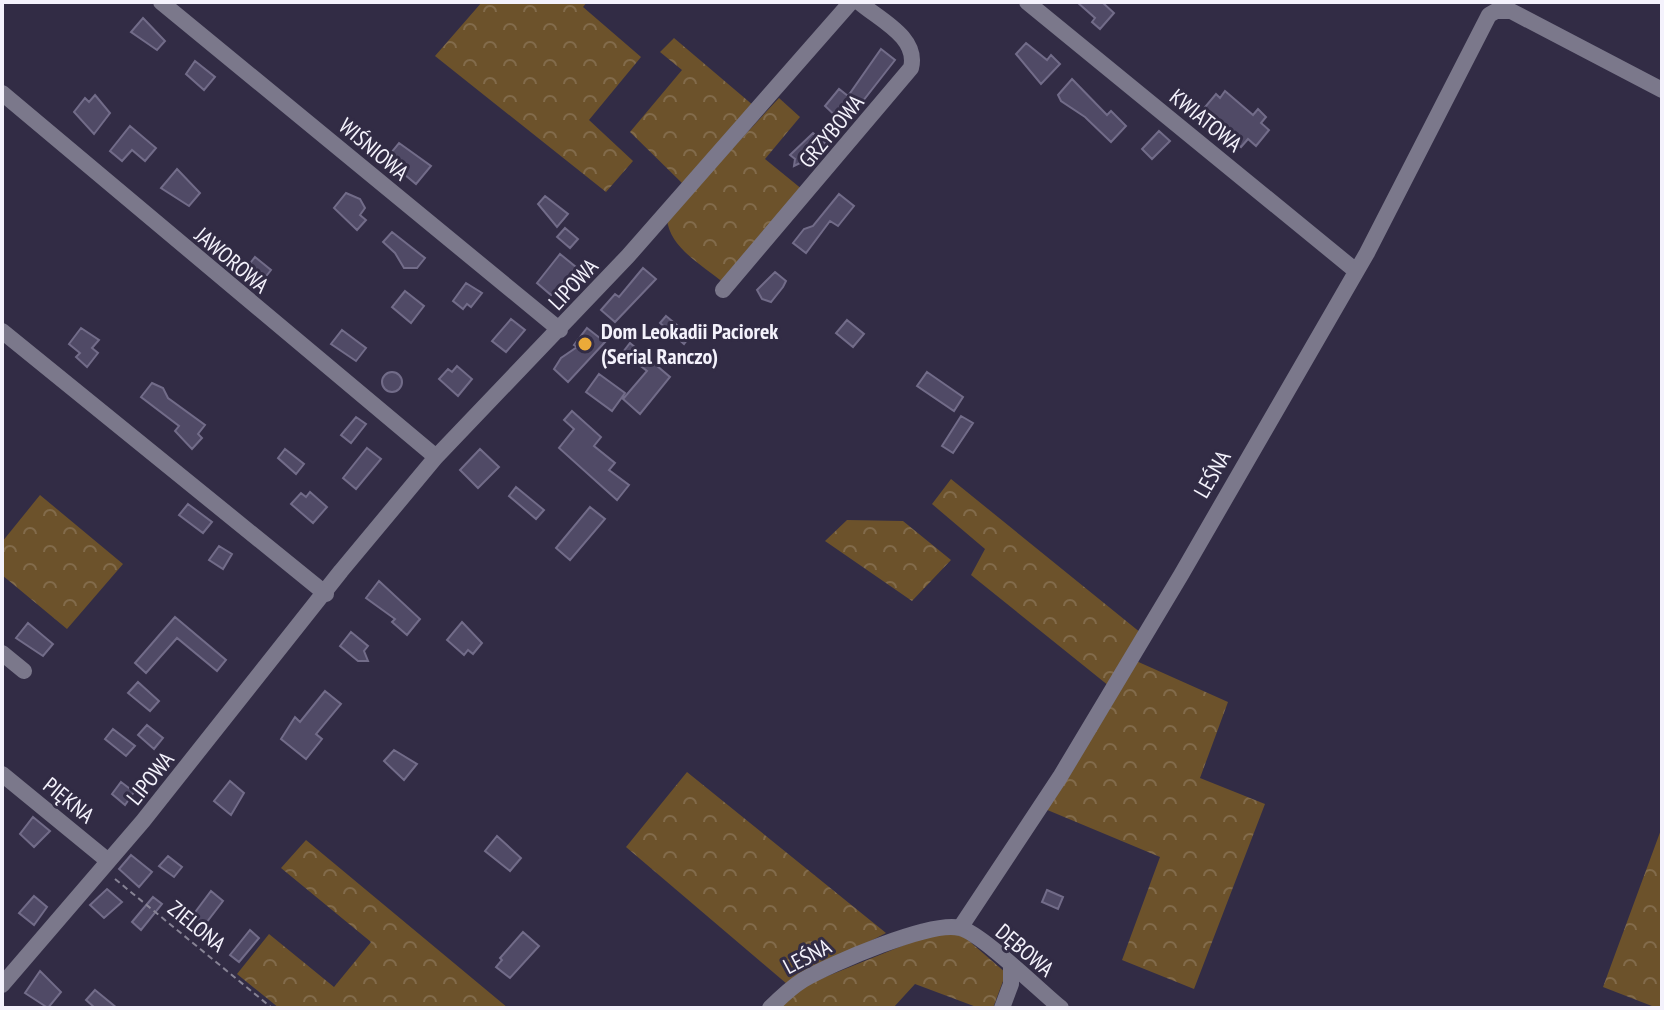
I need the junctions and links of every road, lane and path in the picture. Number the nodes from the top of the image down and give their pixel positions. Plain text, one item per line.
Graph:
1 (161, 2) edge
2 (851, 2) edge
3 (859, 2) edge
4 (1027, 2) edge
5 (1662, 90) edge
6 (2, 93) edge
7 (1356, 271) junction
8 (723, 290) dead end
9 (560, 330) junction
10 (2, 331) edge
11 (436, 457) junction
12 (326, 594) junction
13 (2, 653) edge
14 (24, 671) dead end
15 (2, 774) edge
16 (104, 864) junction
17 (960, 928) junction
18 (1011, 968) junction
19 (2, 985) edge
20 (272, 1008) edge
21 (770, 1008) edge
22 (1002, 1008) edge
23 (1061, 1008) edge

1 - 9 street, WIŚNIOWA
2 - 9 street, LIPOWA
3 - 8 street, GRZYBOWA
4 - 7 street, KWIATOWA
5 - 7 street, LEŚNA
6 - 11 street, JAWOROWA
7 - 17 street, LEŚNA
9 - 11 street, LIPOWA
10 - 12 street
11 - 12 street, LIPOWA
12 - 16 street, LIPOWA
13 - 14 street
15 - 16 street, PIĘKNA
16 - 19 street, LIPOWA
16 - 20 path, ZIELONA
17 - 18 street, DĘBOWA
17 - 21 street, LEŚNA
18 - 22 street
18 - 23 street, DĘBOWA

